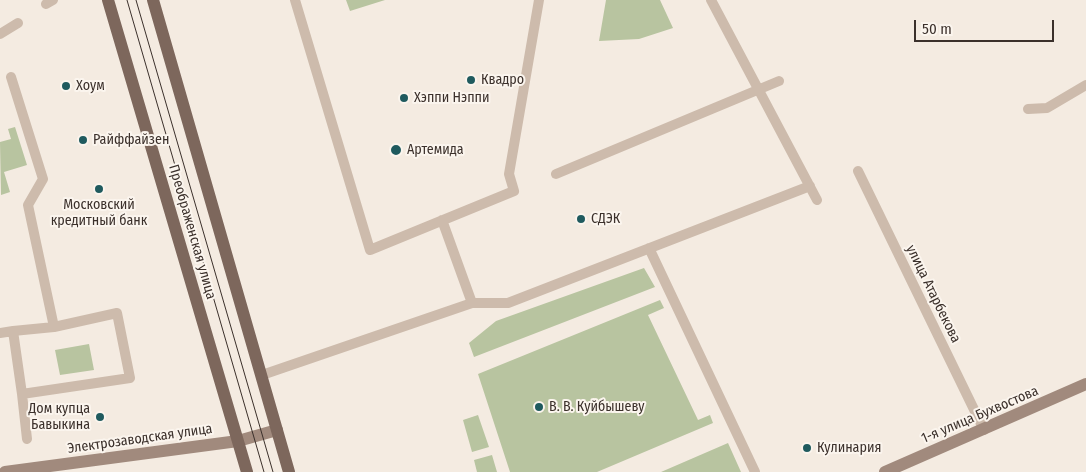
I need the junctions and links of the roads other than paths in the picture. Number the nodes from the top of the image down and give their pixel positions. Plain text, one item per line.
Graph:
1 (108, 0) edge
2 (153, 0) edge
3 (295, 0) edge
4 (539, 0) edge
5 (711, 0) edge
6 (18, 23) dead end
7 (0, 34) edge
8 (11, 78) dead end
9 (779, 81) dead end
10 (1086, 85) edge
11 (759, 91) junction
12 (1028, 108) dead end
13 (858, 171) dead end
14 (556, 174) dead end
15 (810, 186) junction
16 (817, 200) dead end
17 (442, 220) junction
18 (649, 248) junction
19 (472, 302) junction
20 (54, 327) junction
21 (13, 331) junction
22 (0, 333) edge
23 (262, 376) junction
24 (1086, 384) edge
25 (22, 394) junction
26 (277, 430) junction
27 (984, 430) junction
28 (28, 439) dead end
29 (238, 441) junction
30 (5, 472) edge
31 (247, 472) edge
32 (289, 472) edge
33 (755, 472) edge
34 (885, 472) edge

1 - 29 main road, Преображенская улица
2 - 23 main road, Преображенская улица
3 - 17 lane
4 - 17 lane
5 - 11 lane
6 - 7 lane
8 - 20 lane
9 - 11 lane
10 - 12 lane
11 - 14 lane
11 - 15 lane
13 - 27 lane, улица Атарбекова
15 - 16 lane
15 - 18 lane
17 - 19 lane
18 - 19 lane
18 - 33 lane
19 - 23 lane
20 - 21 lane
20 - 25 lane
21 - 22 lane
21 - 25 lane
23 - 26 main road, Преображенская улица
24 - 27 street, 1-я улица Бухвостова
25 - 28 lane
26 - 29 street, Электрозаводская улица
26 - 32 main road, Преображенская улица
27 - 34 street, 1-я улица Бухвостова
29 - 30 street, Электрозаводская улица
29 - 31 main road, Преображенская улица

